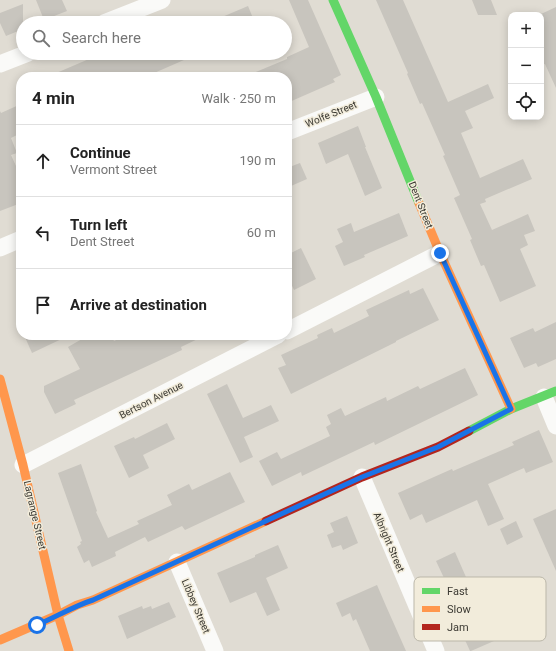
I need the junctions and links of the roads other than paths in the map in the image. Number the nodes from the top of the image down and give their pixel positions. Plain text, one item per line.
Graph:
1 (162, 0) edge
2 (333, 0) edge
3 (122, 16) edge
4 (16, 58) edge
5 (0, 64) edge
6 (376, 97) junction
7 (292, 130) edge
8 (16, 241) edge
9 (0, 248) edge
10 (440, 253) junction
11 (292, 328) edge
12 (268, 340) edge
13 (0, 379) edge
14 (550, 394) edge
15 (511, 409) junction
16 (556, 426) edge
17 (23, 464) junction
18 (362, 477) junction
19 (178, 562) junction
20 (414, 599) edge
21 (58, 616) junction
22 (0, 640) edge
23 (432, 641) edge
24 (69, 651) edge
25 (216, 651) edge
26 (436, 651) edge

1 - 3 street
2 - 6 street, Dent Street
4 - 5 street
6 - 7 street, Wolfe Street
6 - 10 street, Dent Street
8 - 9 street
10 - 11 street
10 - 15 street, Dent Street
12 - 17 street, Bertson Avenue
13 - 17 street, Lagrange Street
14 - 15 street
14 - 16 street
15 - 18 street
17 - 21 street, Lagrange Street
18 - 19 street
18 - 20 street, Albright Street
19 - 21 street
19 - 25 street, Libbey Street
21 - 22 street
21 - 24 street, Lagrange Street
23 - 26 street, Albright Street

